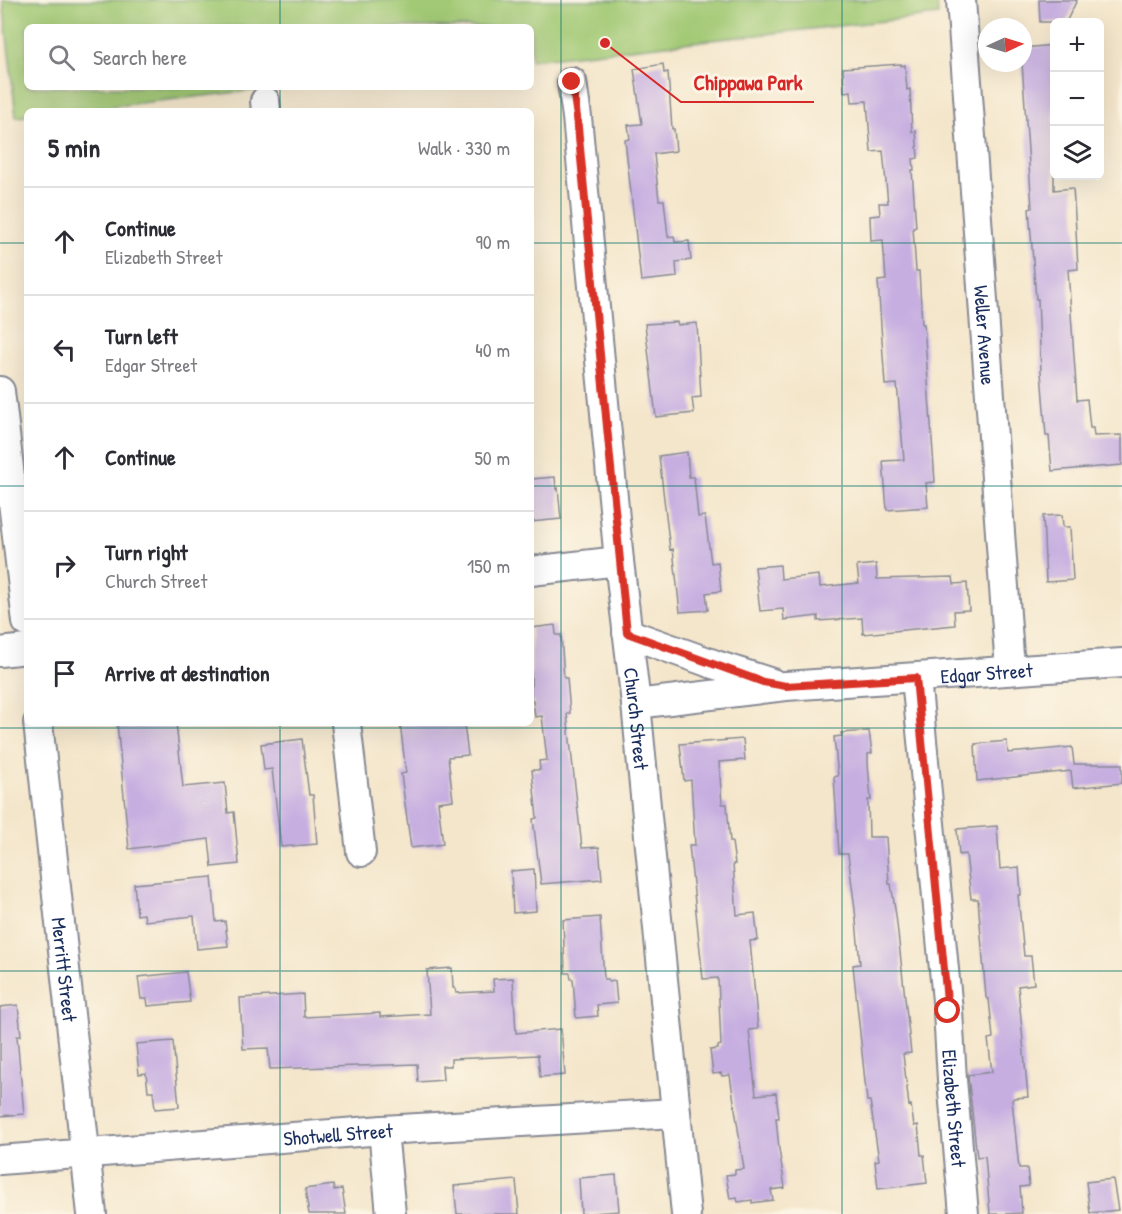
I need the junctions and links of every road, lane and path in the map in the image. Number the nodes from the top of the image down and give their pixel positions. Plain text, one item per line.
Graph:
1 (961, 0) edge
2 (572, 82) dead end
3 (0, 391) edge
4 (619, 561) junction
5 (534, 571) edge
6 (24, 596) edge
7 (627, 633) junction
8 (24, 649) edge
9 (0, 652) edge
10 (1122, 663) edge
11 (1010, 669) junction
12 (916, 678) junction
13 (786, 686) junction
14 (636, 704) junction
15 (38, 726) edge
16 (346, 726) edge
17 (361, 852) dead end
18 (675, 1113) junction
19 (383, 1130) junction
20 (85, 1155) junction
21 (0, 1160) edge
22 (92, 1214) edge
23 (391, 1214) edge
24 (686, 1214) edge
25 (964, 1214) edge

1 - 11 street, Weller Avenue
2 - 4 street, Church Street
3 - 6 street
4 - 5 street
4 - 7 street, Church Street
7 - 13 street
7 - 14 street, Church Street
8 - 9 street
10 - 11 street, Edgar Street
11 - 12 street, Edgar Street
12 - 13 street, Edgar Street
12 - 25 street, Elizabeth Street
13 - 14 street, Edgar Street
14 - 18 street, Church Street
15 - 20 street, Merritt Street
16 - 17 street
18 - 19 street, Shotwell Street
18 - 24 street, Church Street
19 - 20 street, Shotwell Street
19 - 23 street
20 - 21 street, Shotwell Street
20 - 22 street, Merritt Street

